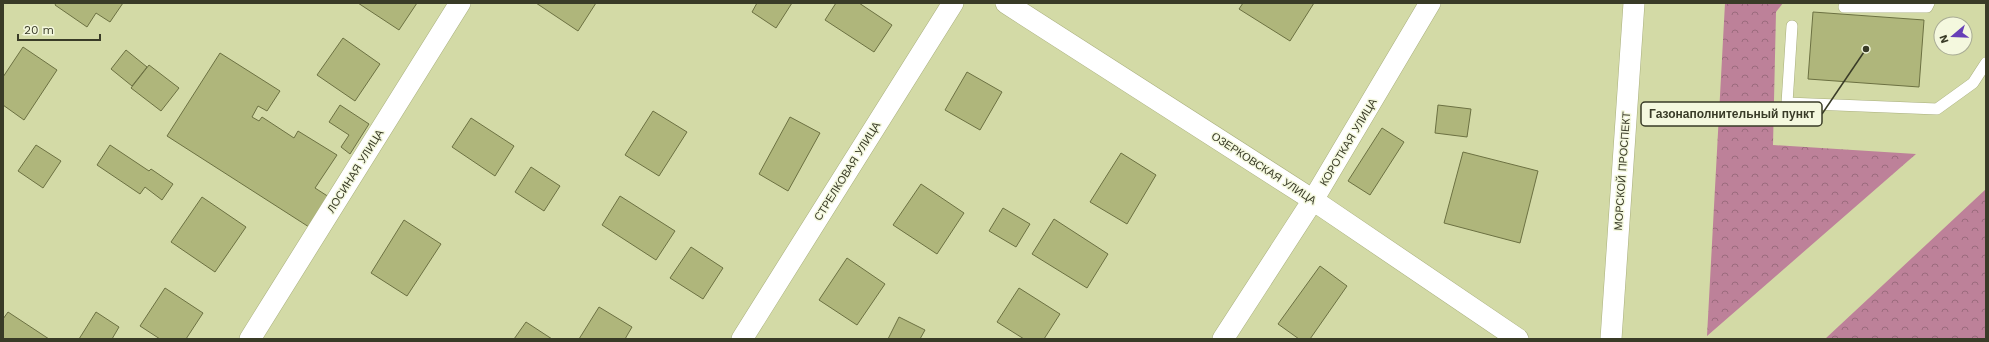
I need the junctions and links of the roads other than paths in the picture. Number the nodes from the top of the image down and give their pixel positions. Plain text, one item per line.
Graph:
1 (460, 3) edge
2 (953, 3) edge
3 (1006, 3) edge
4 (1430, 3) edge
5 (1634, 3) edge
6 (1929, 3) edge
7 (1844, 7) dead end
8 (1792, 26) dead end
9 (1986, 63) edge
10 (1313, 200) junction
11 (250, 339) edge
12 (742, 339) edge
13 (1223, 339) edge
14 (1518, 339) edge
15 (1611, 339) edge

1 - 11 street, ЛОСИНАЯ УЛИЦА
2 - 12 street, СТРЕЛКОВАЯ УЛИЦА
3 - 10 street, ОЗЕРКОВСКАЯ УЛИЦА
4 - 10 street, КОРОТКАЯ УЛИЦА
5 - 15 street, МОРСКОЙ ПРОСПЕКТ
6 - 7 lane
8 - 9 lane
10 - 13 street, КОРОТКАЯ УЛИЦА
10 - 14 street, ОЗЕРКОВСКАЯ УЛИЦА

